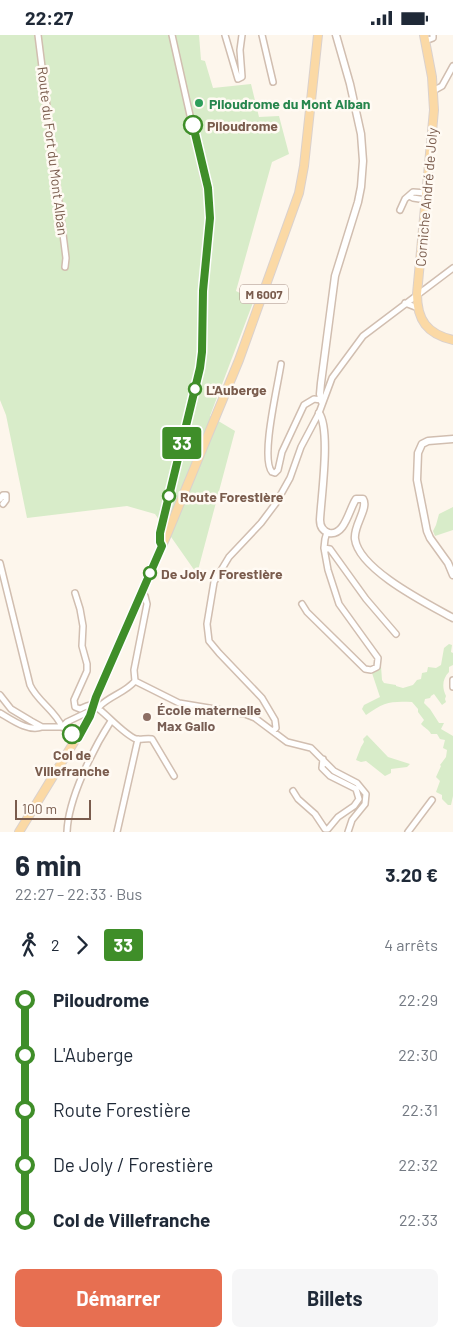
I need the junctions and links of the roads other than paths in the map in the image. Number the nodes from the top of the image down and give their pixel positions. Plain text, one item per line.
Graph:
1 (38, 35) edge
2 (172, 35) edge
3 (225, 35) edge
4 (242, 35) edge
5 (262, 35) edge
6 (318, 35) edge
7 (336, 35) edge
8 (433, 35) edge
9 (425, 38) edge
10 (453, 65) edge
11 (272, 82) dead end
12 (433, 91) junction
13 (427, 196) junction
14 (400, 210) dead end
15 (65, 267) dead end
16 (453, 268) edge
17 (417, 294) junction
18 (405, 303) junction
19 (418, 308) junction
20 (453, 340) edge
21 (281, 365) dead end
22 (322, 401) junction
23 (319, 413) junction
24 (453, 439) edge
25 (327, 533) junction
26 (162, 546) junction
27 (324, 548) junction
28 (0, 563) edge
29 (453, 575) edge
30 (142, 591) junction
31 (75, 593) dead end
32 (137, 604) junction
33 (302, 604) dead end
34 (145, 610) junction
35 (453, 618) edge
36 (396, 634) dead end
37 (453, 680) edge
38 (135, 681) junction
39 (453, 687) edge
40 (0, 695) edge
41 (95, 707) junction
42 (0, 713) edge
43 (111, 721) junction
44 (42, 727) junction
45 (62, 727) junction
46 (273, 731) junction
47 (78, 738) junction
48 (138, 739) junction
49 (322, 759) junction
50 (330, 766) junction
51 (326, 772) junction
52 (174, 776) dead end
53 (293, 791) dead end
54 (432, 801) dead end
55 (324, 831) edge
56 (19, 832) edge
57 (68, 832) edge
58 (117, 832) edge
59 (348, 832) edge
60 (408, 832) edge

1 - 15 street, Route du Fort du Mont Alban
2 - 26 street
3 - 4 street
5 - 11 street
6 - 26 main road, M 6007
7 - 22 street
8 - 9 street
9 - 12 main road, Corniche André de Joly
10 - 12 street
12 - 13 main road, Corniche André de Joly
13 - 14 street
13 - 17 main road, Corniche André de Joly
16 - 17 street
17 - 18 street
17 - 19 main road, Corniche André de Joly
18 - 19 street
18 - 22 street
19 - 20 main road, Corniche André de Joly
21 - 22 street
22 - 23 street
23 - 25 street
23 - 46 street
24 - 29 street
25 - 27 street
25 - 35 street
26 - 30 main road, M 6007
27 - 33 street
27 - 36 street
28 - 45 street
30 - 32 main road, M 6007
30 - 34 street
31 - 41 street
32 - 34 street
32 - 41 main road, M 6007
34 - 38 street
37 - 39 street
38 - 41 street
38 - 46 street
40 - 44 street
41 - 43 street
41 - 45 street
41 - 47 main road, M 6007
42 - 44 street
43 - 48 street
43 - 57 street
44 - 45 street
45 - 47 street
46 - 49 street
47 - 56 main road, M 6007
48 - 52 street
48 - 58 street
49 - 50 street
49 - 51 street
50 - 51 street
50 - 59 street
51 - 55 street
53 - 55 street
54 - 60 street

